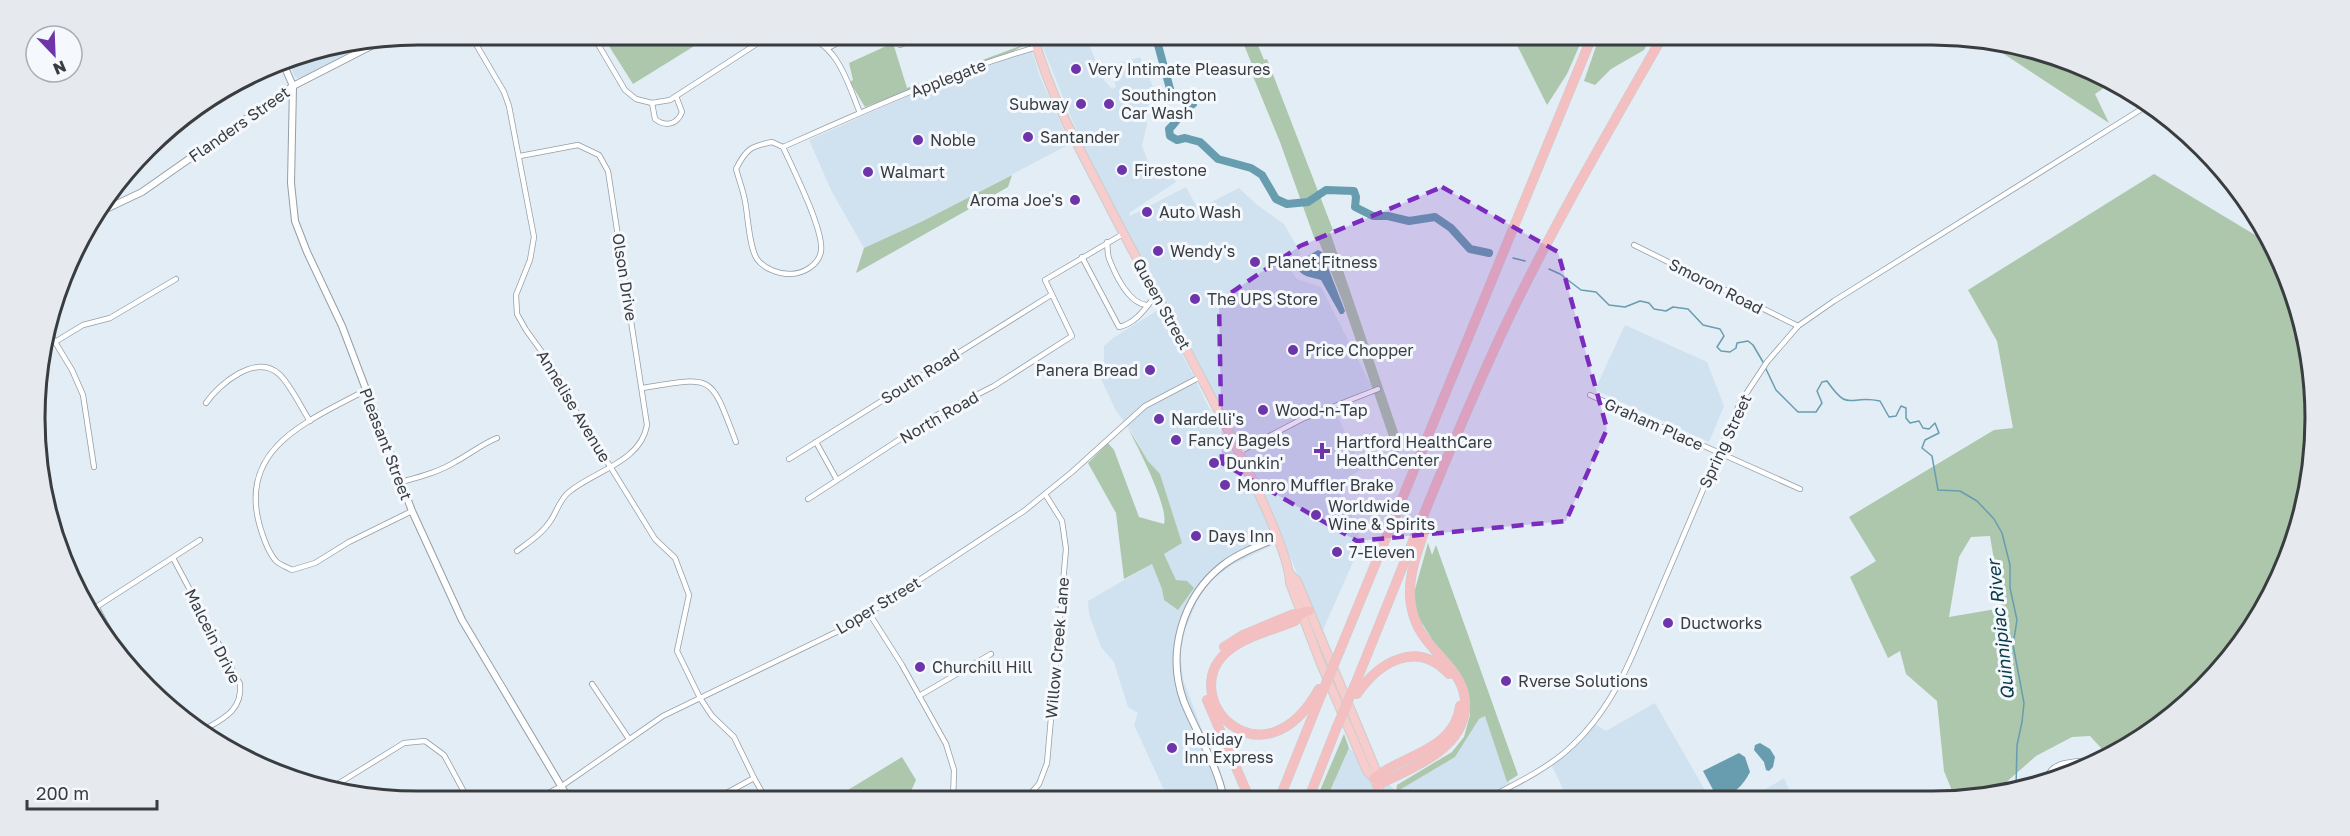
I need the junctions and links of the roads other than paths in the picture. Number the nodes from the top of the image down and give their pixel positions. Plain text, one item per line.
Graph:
1 (476, 45) edge
2 (598, 45) edge
3 (755, 45) edge
4 (823, 45) edge
5 (834, 45) edge
6 (1588, 45) edge
7 (1658, 45) edge
8 (1037, 47) joint
9 (366, 48) edge
10 (828, 48) junction
11 (286, 69) edge
12 (293, 86) junction
13 (676, 96) junction
14 (652, 103) junction
15 (2141, 109) edge
16 (860, 113) junction
17 (783, 147) junction
18 (520, 156) junction
19 (111, 207) edge
20 (1123, 234) junction
21 (1107, 242) junction
22 (1634, 245) dead end
23 (1082, 257) junction
24 (176, 279) dead end
25 (1157, 294) junction
26 (1051, 295) junction
27 (1146, 305) junction
28 (1798, 326) junction
29 (53, 339) edge
30 (55, 342) junction
31 (1202, 376) junction
32 (642, 388) junction
33 (1378, 389) dead end
34 (366, 390) junction
35 (1590, 395) dead end
36 (206, 403) dead end
37 (310, 421) junction
38 (497, 438) dead end
39 (736, 442) dead end
40 (816, 442) junction
41 (1239, 452) junction
42 (1719, 453) junction
43 (789, 459) dead end
44 (610, 466) junction
45 (94, 467) dead end
46 (837, 480) junction
47 (401, 482) junction
48 (1800, 489) dead end
49 (1045, 494) junction
50 (808, 499) dead end
51 (412, 511) junction
52 (1277, 538) junction
53 (200, 540) dead end
54 (1418, 541) junction
55 (517, 551) dead end
56 (172, 558) junction
57 (97, 608) edge
58 (1305, 612) junction
59 (869, 613) junction
60 (990, 654) dead end
61 (592, 684) dead end
62 (1355, 691) junction
63 (1320, 692) junction
64 (919, 696) junction
65 (700, 698) junction
66 (209, 727) edge
67 (629, 740) junction
68 (2079, 761) edge
69 (2049, 772) edge
70 (754, 778) junction
71 (341, 782) edge
72 (1376, 782) junction
73 (562, 786) junction
74 (464, 791) edge
75 (552, 791) edge
76 (565, 791) edge
77 (730, 791) edge
78 (761, 791) edge
79 (954, 791) edge
80 (1033, 791) edge
81 (1222, 791) edge
82 (1246, 791) edge
83 (1282, 791) edge
84 (1312, 791) edge
85 (1380, 791) edge
86 (1501, 791) edge

1 - 18 street, Annelise Avenue
2 - 14 street
3 - 13 street
4 - 10 street
5 - 10 street
6 - 63 highway, bridge
7 - 54 highway
8 - 16 street, Applegate
8 - 20 highway, Queen Street
9 - 12 street, Flanders Street
10 - 16 street
11 - 12 street, Pleasant Street
12 - 19 street, Flanders Street
12 - 34 street, Pleasant Street
13 - 14 street
13 - 14 street
15 - 28 street, Spring Street
16 - 17 street, Applegate
17 - 17 street, Applegate
18 - 32 street, Olson Drive
18 - 44 street, Annelise Avenue
20 - 21 street
20 - 25 highway, Queen Street
21 - 23 street
21 - 27 street
22 - 28 street, Smoron Road
23 - 26 street
23 - 27 street
24 - 30 street
25 - 27 street
25 - 31 highway, Queen Street
26 - 40 street, South Road
26 - 46 street, North Road
28 - 42 street, Spring Street
29 - 30 street
30 - 45 street
31 - 41 highway, Queen Street
31 - 49 street, Loper Street
32 - 39 street
32 - 44 street, Olson Drive
33 - 41 street
34 - 37 street
34 - 47 street, Pleasant Street
35 - 42 street, Graham Place
36 - 37 street
37 - 51 street
38 - 47 street
40 - 43 street, South Road
40 - 46 street
41 - 52 highway, Queen Street
42 - 48 street, Graham Place
42 - 86 street, Spring Street
44 - 55 street
44 - 65 street, Annelise Avenue
46 - 50 street, North Road
47 - 51 street, Pleasant Street
49 - 59 street, Loper Street
49 - 80 street, Willow Creek Lane
51 - 73 street, Pleasant Street
52 - 58 highway, Queen Street
52 - 81 street
53 - 56 street
54 - 62 highway
54 - 72 highway
56 - 57 street
56 - 66 street, Malcein Drive
58 - 63 highway
58 - 72 highway, Queen Street
58 - 82 highway
59 - 64 street
59 - 65 street, Loper Street
60 - 64 street
61 - 67 street
62 - 72 highway
62 - 84 highway, bridge
63 - 83 highway
64 - 79 street
65 - 67 street, Loper Street
65 - 70 street, Annelise Avenue
67 - 73 street, Loper Street
68 - 69 street
70 - 77 street
70 - 78 street, Annelise Avenue
71 - 74 street
72 - 85 highway, Queen Street
73 - 75 street, Loper Street
73 - 76 street, Pleasant Street

